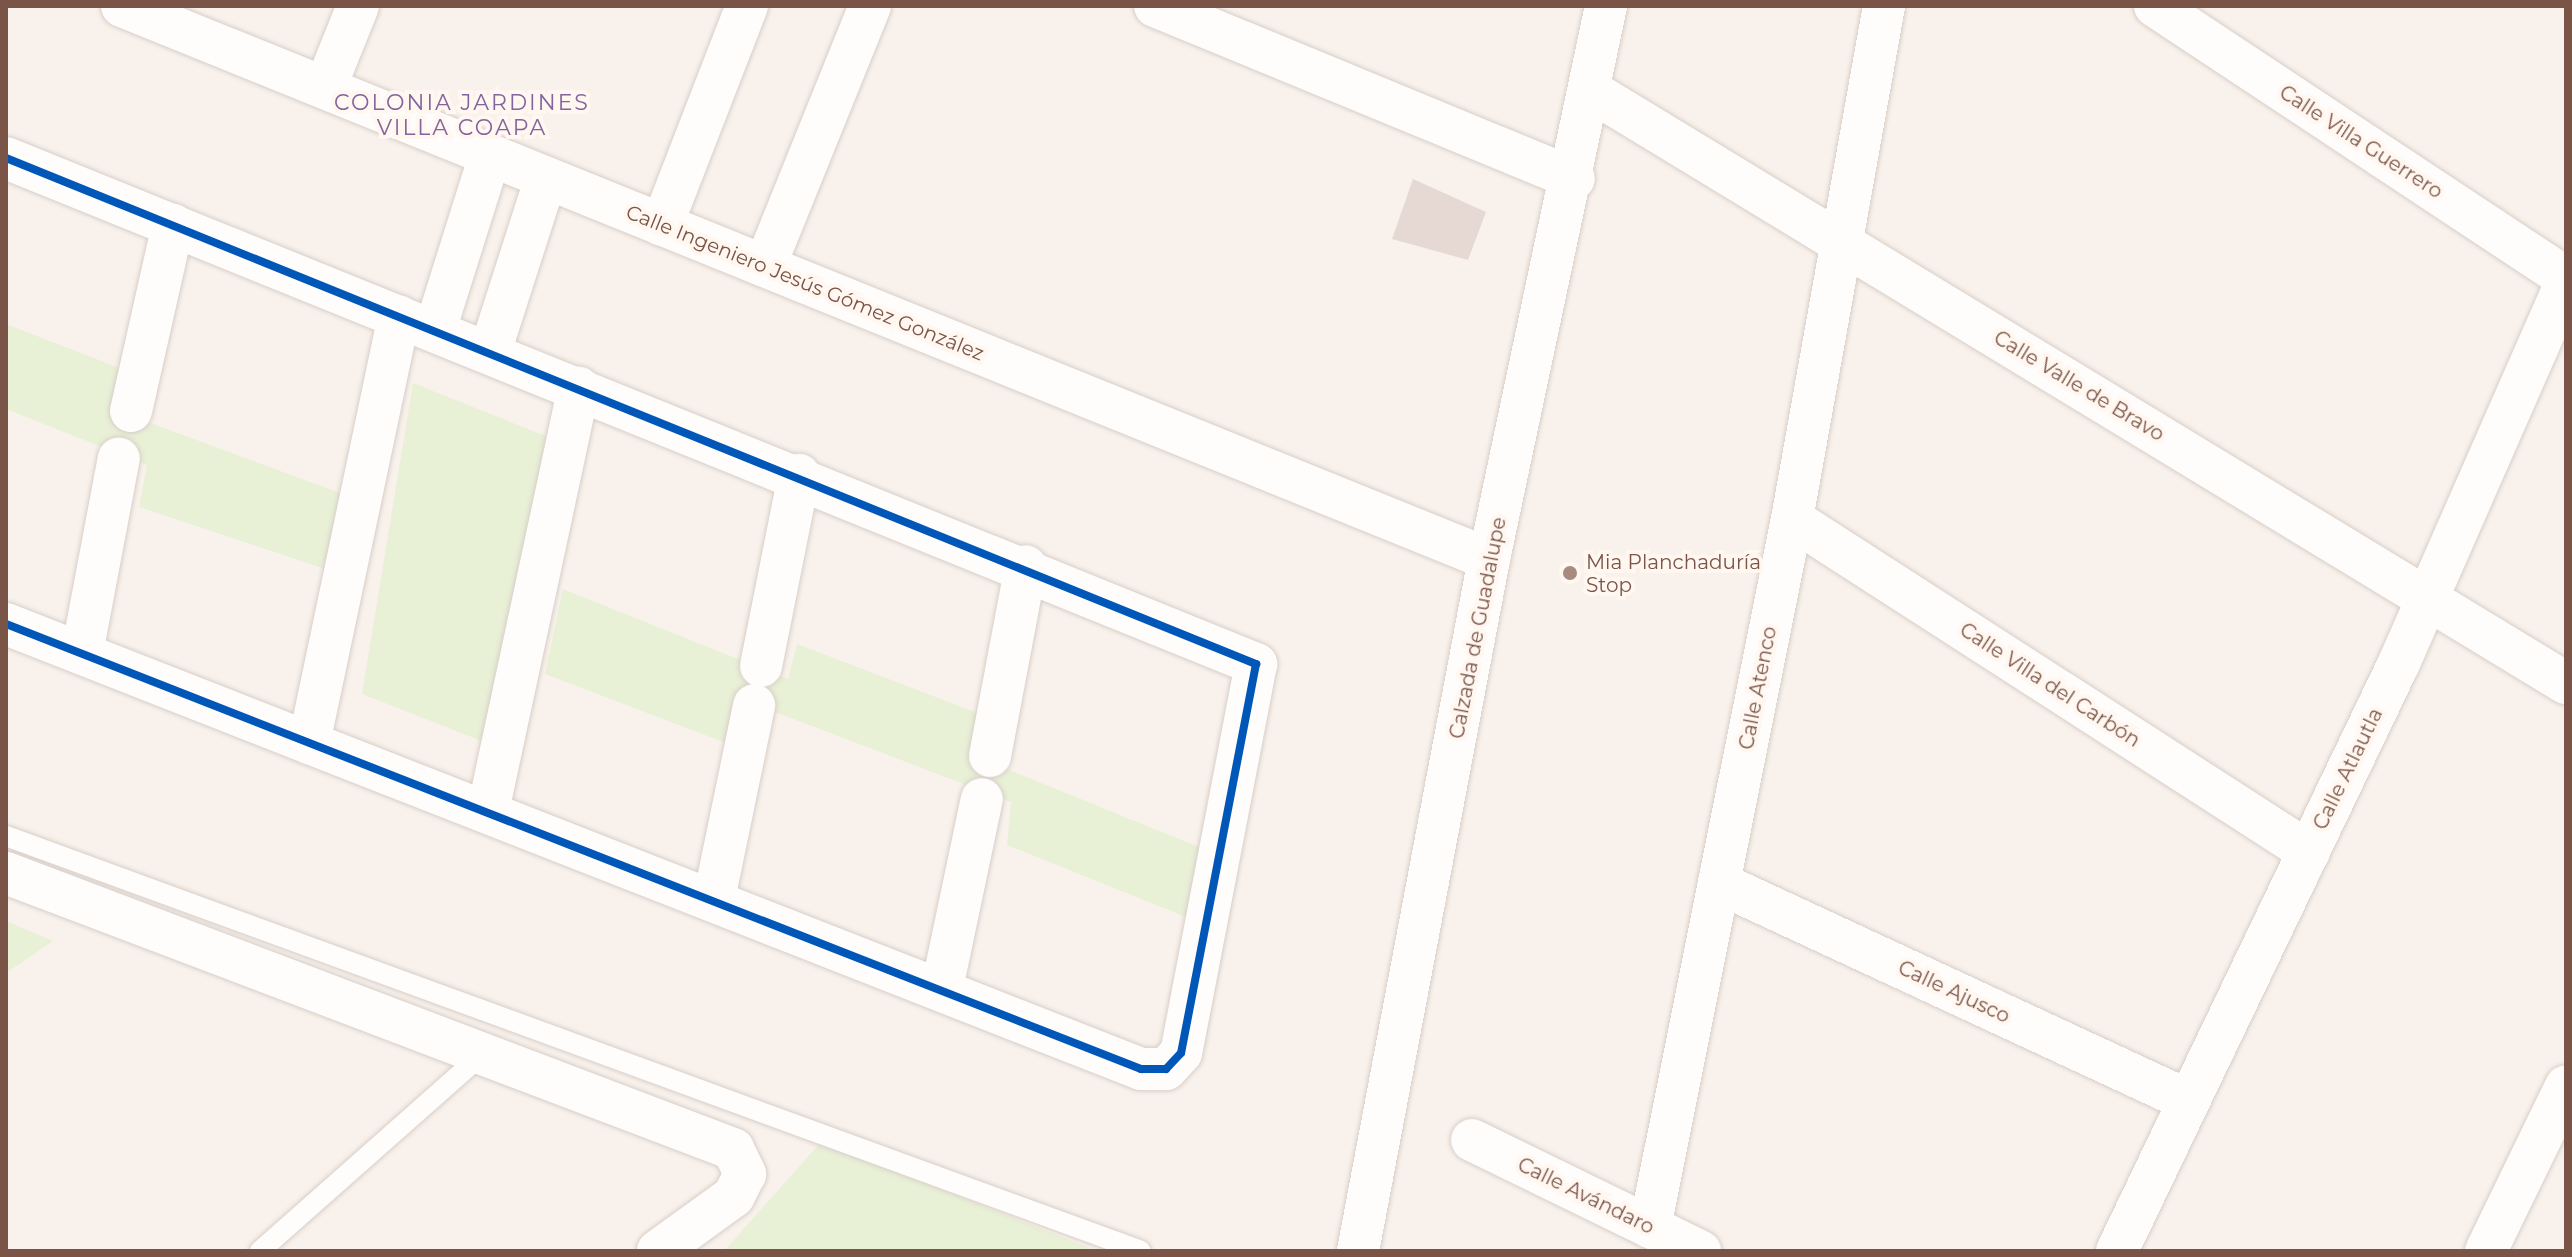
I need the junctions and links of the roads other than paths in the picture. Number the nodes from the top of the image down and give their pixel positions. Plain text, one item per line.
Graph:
1 (122, 6) edge
2 (358, 6) edge
3 (747, 6) edge
4 (870, 6) edge
5 (1155, 6) edge
6 (1884, 6) edge
7 (2155, 6) edge
8 (1599, 8) edge
9 (325, 88) junction
10 (1591, 91) junction
11 (490, 156) junction
12 (6, 158) edge
13 (546, 178) junction
14 (1574, 179) junction
15 (173, 225) junction
16 (662, 225) junction
17 (1840, 241) junction
18 (765, 266) junction
19 (2566, 280) edge
20 (417, 323) junction
21 (490, 352) junction
22 (579, 388) junction
23 (131, 411) dead end
24 (119, 458) dead end
25 (799, 475) junction
26 (1792, 519) junction
27 (1489, 559) junction
28 (1026, 566) junction
29 (2423, 595) junction
30 (6, 624) edge
31 (82, 653) junction
32 (2566, 683) edge
33 (309, 743) junction
34 (990, 756) dead end
35 (982, 799) dead end
36 (488, 811) junction
37 (6, 836) edge
38 (2309, 852) junction
39 (6, 873) edge
40 (1719, 883) junction
41 (714, 899) junction
42 (942, 988) junction
43 (484, 1053) junction
44 (2566, 1086) edge
45 (2189, 1101) junction
46 (1472, 1140) dead end
47 (1650, 1227) junction
48 (260, 1251) edge
49 (658, 1251) edge
50 (1141, 1251) edge
51 (1358, 1251) edge
52 (1700, 1251) edge
53 (2117, 1251) edge
54 (2486, 1251) edge

1 - 9 street, Calle Ingeniero Jesús Gómez González
2 - 9 street
3 - 16 street
4 - 18 street
5 - 14 street
6 - 17 street, Calle Atenco
7 - 19 street, Calle Villa Guerrero
8 - 10 street, Calzada de Guadalupe
9 - 11 street, Calle Ingeniero Jesús Gómez González
10 - 14 street, Calzada de Guadalupe
10 - 17 street, Calle Valle de Bravo
11 - 13 street, Calle Ingeniero Jesús Gómez González
11 - 20 street
12 - 15 street
13 - 16 street, Calle Ingeniero Jesús Gómez González
13 - 21 street
14 - 27 street, Calzada de Guadalupe
15 - 20 street
15 - 23 street
16 - 18 street, Calle Ingeniero Jesús Gómez González
17 - 26 street, Calle Atenco
17 - 29 street, Calle Valle de Bravo
18 - 27 street, Calle Ingeniero Jesús Gómez González
19 - 29 street, Calle Atlautla
20 - 21 street
20 - 33 street
21 - 22 street
22 - 25 street
22 - 36 street
24 - 31 street
25 - 28 street
25 - 41 street
26 - 38 street, Calle Villa del Carbón
26 - 40 street, Calle Atenco
27 - 51 street, Calzada de Guadalupe
28 - 34 street
28 - 42 street
29 - 32 street, Calle Valle de Bravo
29 - 38 street, Calle Atlautla
30 - 31 street
31 - 33 street
33 - 36 street
35 - 42 street
36 - 41 street
37 - 50 lane
38 - 45 street, Calle Atlautla
39 - 43 street
40 - 45 street, Calle Ajusco
40 - 47 street, Calle Atenco
41 - 42 street
43 - 48 lane
43 - 49 street
44 - 54 street
45 - 53 street, Calle Atlautla
46 - 47 street, Calle Avándaro
47 - 52 street, Calle Avándaro

